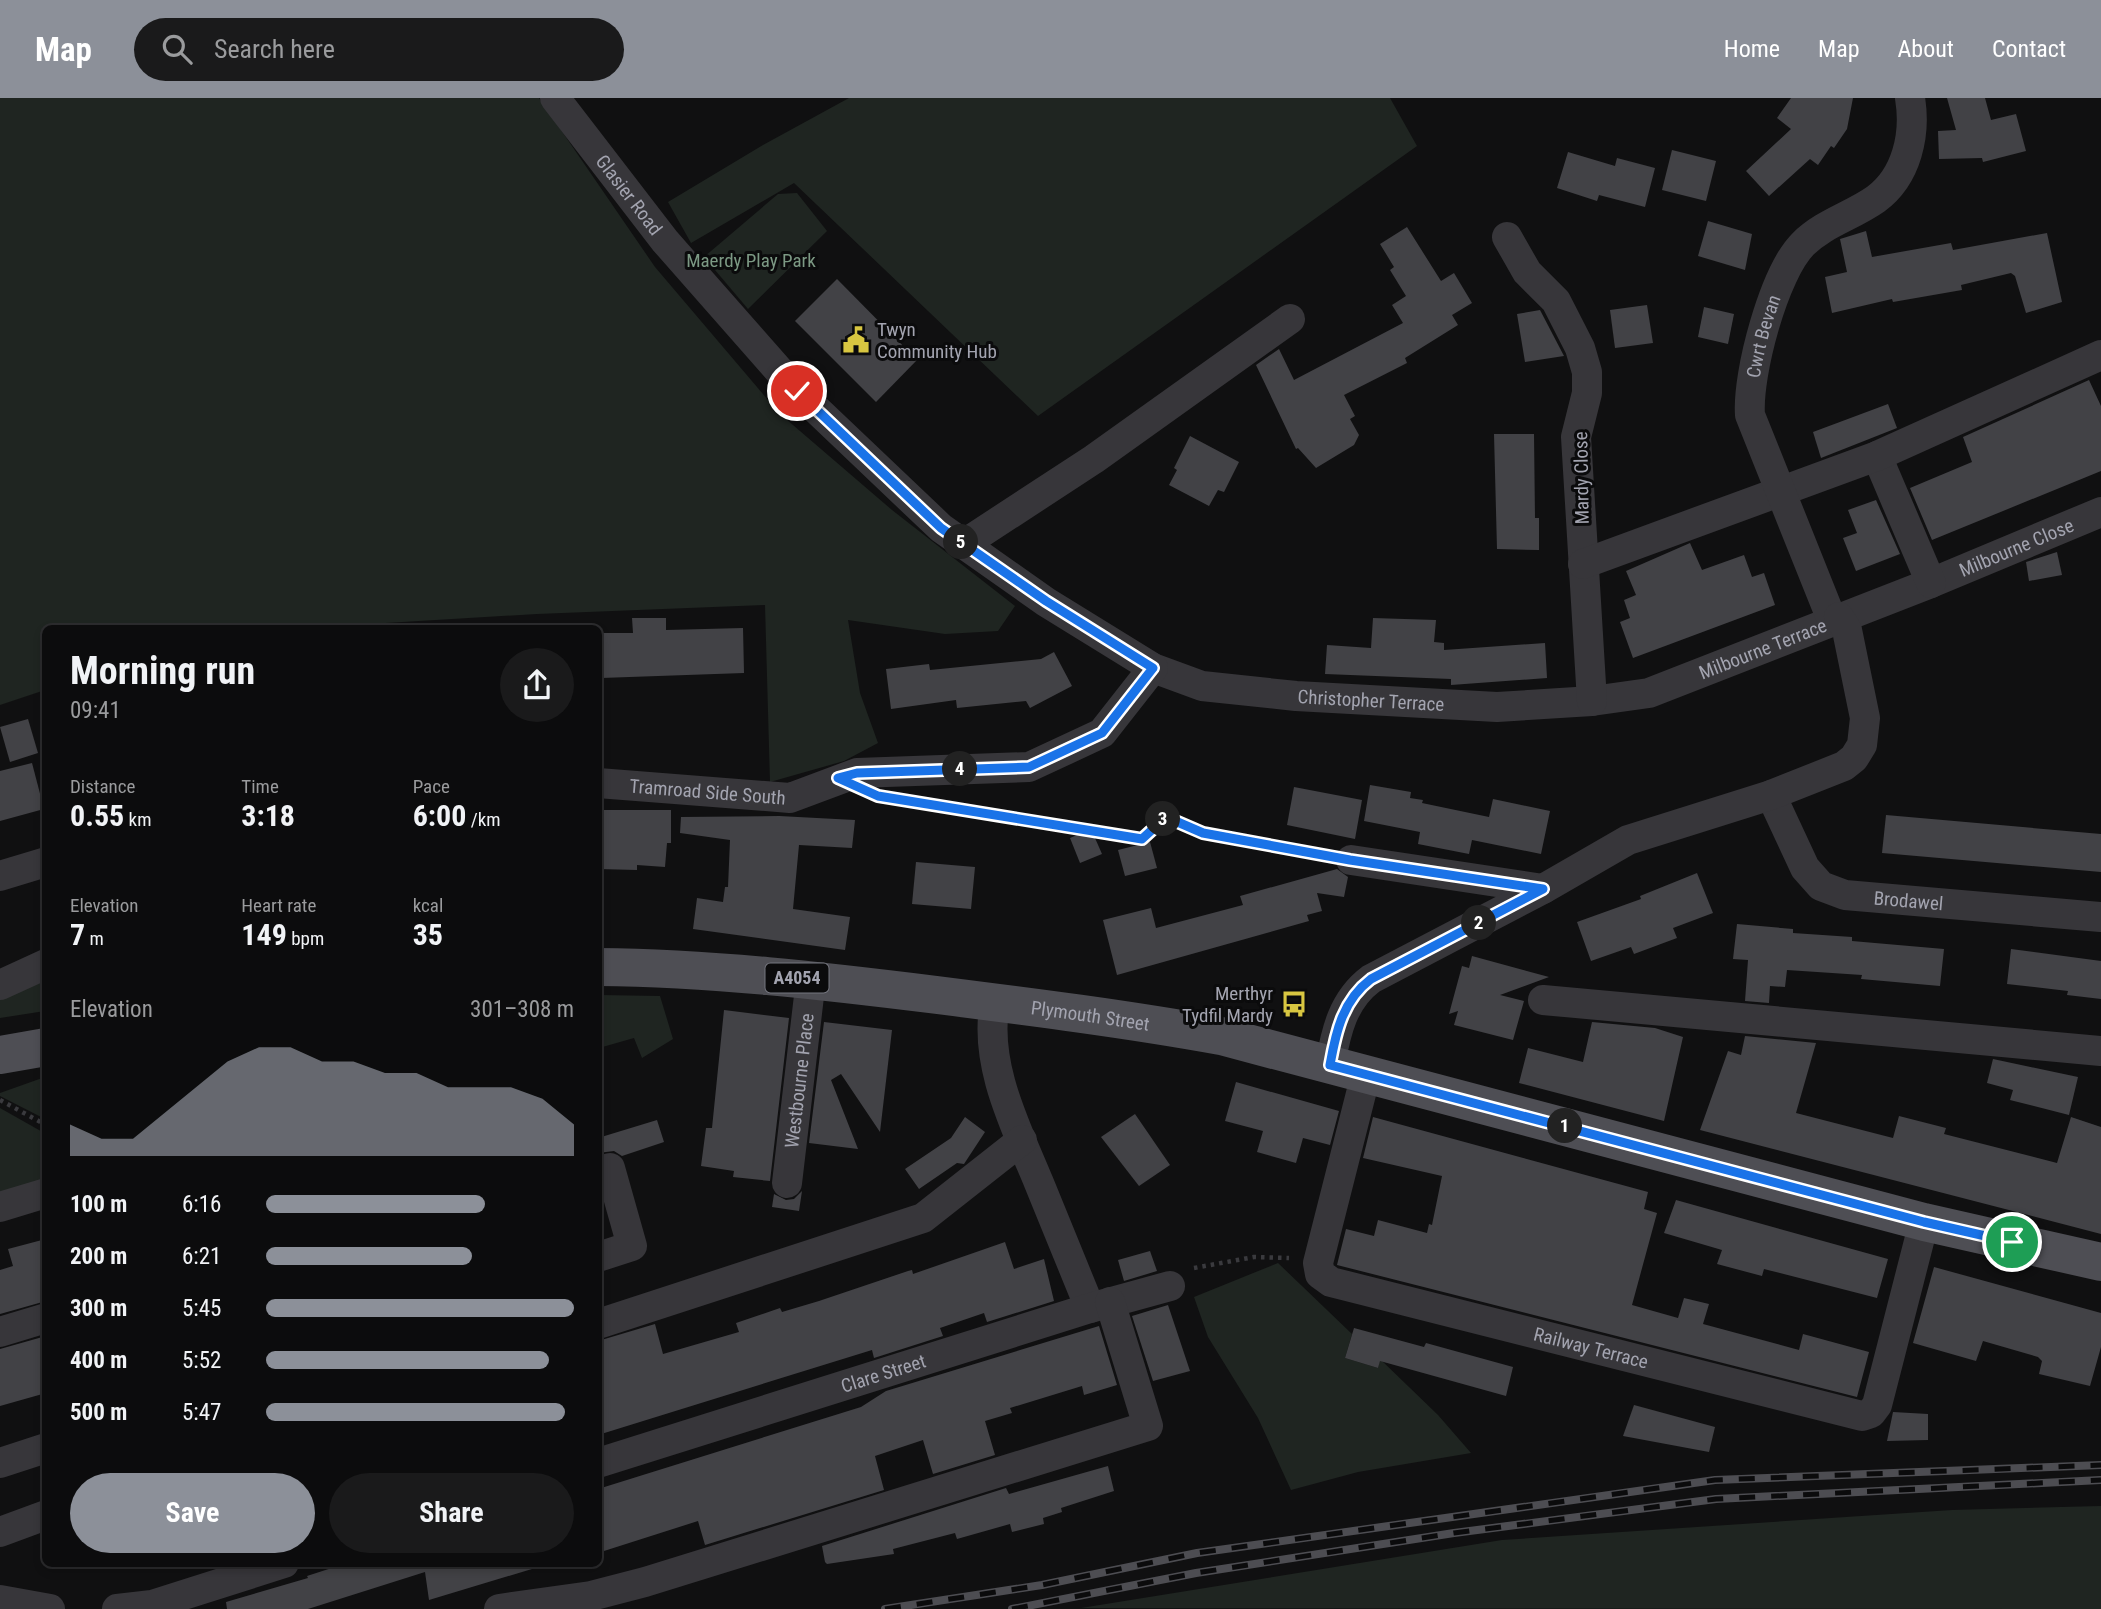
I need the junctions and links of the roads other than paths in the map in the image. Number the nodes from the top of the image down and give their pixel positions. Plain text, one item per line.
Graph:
1 (555, 98) edge
2 (1910, 98) edge
3 (1507, 237) dead end
4 (1290, 319) dead end
5 (2101, 355) edge
6 (1877, 456) junction
7 (1780, 491) junction
8 (2101, 512) edge
9 (964, 544) junction
10 (1583, 564) junction
11 (1931, 583) junction
12 (1835, 619) junction
13 (1153, 668) junction
14 (1592, 701) junction
15 (602, 783) edge
16 (1771, 794) junction
17 (1350, 860) road end
18 (42, 863) edge
19 (0, 876) edge
20 (1543, 889) junction
21 (2101, 917) edge
22 (42, 966) edge
23 (602, 967) edge
24 (811, 979) junction
25 (0, 985) edge
26 (1543, 1000) dead end
27 (995, 1002) junction
28 (42, 1047) edge
29 (2101, 1051) edge
30 (0, 1055) edge
31 (1348, 1069) junction
32 (1022, 1140) junction
33 (602, 1170) edge
34 (787, 1183) dead end
35 (42, 1194) edge
36 (0, 1207) edge
37 (1924, 1222) junction
38 (602, 1256) edge
39 (2101, 1262) edge
40 (1170, 1286) road end
41 (1100, 1305) junction
42 (42, 1319) edge
43 (602, 1323) edge
44 (0, 1332) edge
45 (42, 1449) edge
46 (602, 1462) edge
47 (0, 1463) edge
48 (42, 1516) edge
49 (0, 1532) edge
50 (273, 1567) edge
51 (0, 1600) edge
52 (171, 1604) edge
53 (50, 1609) edge
54 (117, 1609) edge
55 (499, 1609) edge

1 - 9 street, Glasier Road
2 - 7 street, Cwrt Bevan
3 - 10 street, Mardy Close
4 - 9 street
5 - 6 street
6 - 7 street
6 - 11 street
7 - 10 street
7 - 12 street, Cwrt Bevan
8 - 11 street, Milbourne Close
9 - 13 street, Glasier Road
10 - 14 street, Mardy Close
11 - 12 street, Milbourne Terrace
12 - 14 street, Milbourne Terrace
12 - 16 street, Cwrt Bevan
13 - 14 street, Christopher Terrace
13 - 15 street, Tramroad Side South
16 - 20 street, Cwrt Bevan
16 - 21 street, Brodawel
17 - 20 street
18 - 19 street
20 - 31 street, Cwrt Bevan
22 - 25 street
23 - 24 main road, Plymouth Street / A4054
24 - 27 main road, Plymouth Street / A4054
24 - 34 street, Westbourne Place
26 - 29 street
27 - 31 main road, Plymouth Street / A4054
27 - 32 street
28 - 30 main road
31 - 37 main road, Plymouth Street / A4054
31 - 37 street, Railway Terrace
32 - 41 street
32 - 43 street
33 - 38 street
35 - 36 street
37 - 39 main road, Plymouth Street / A4054
40 - 41 street, Clare Street
41 - 46 street, Clare Street
41 - 55 street
42 - 44 street
45 - 47 street
48 - 49 street
50 - 52 street
51 - 53 street
52 - 54 street

